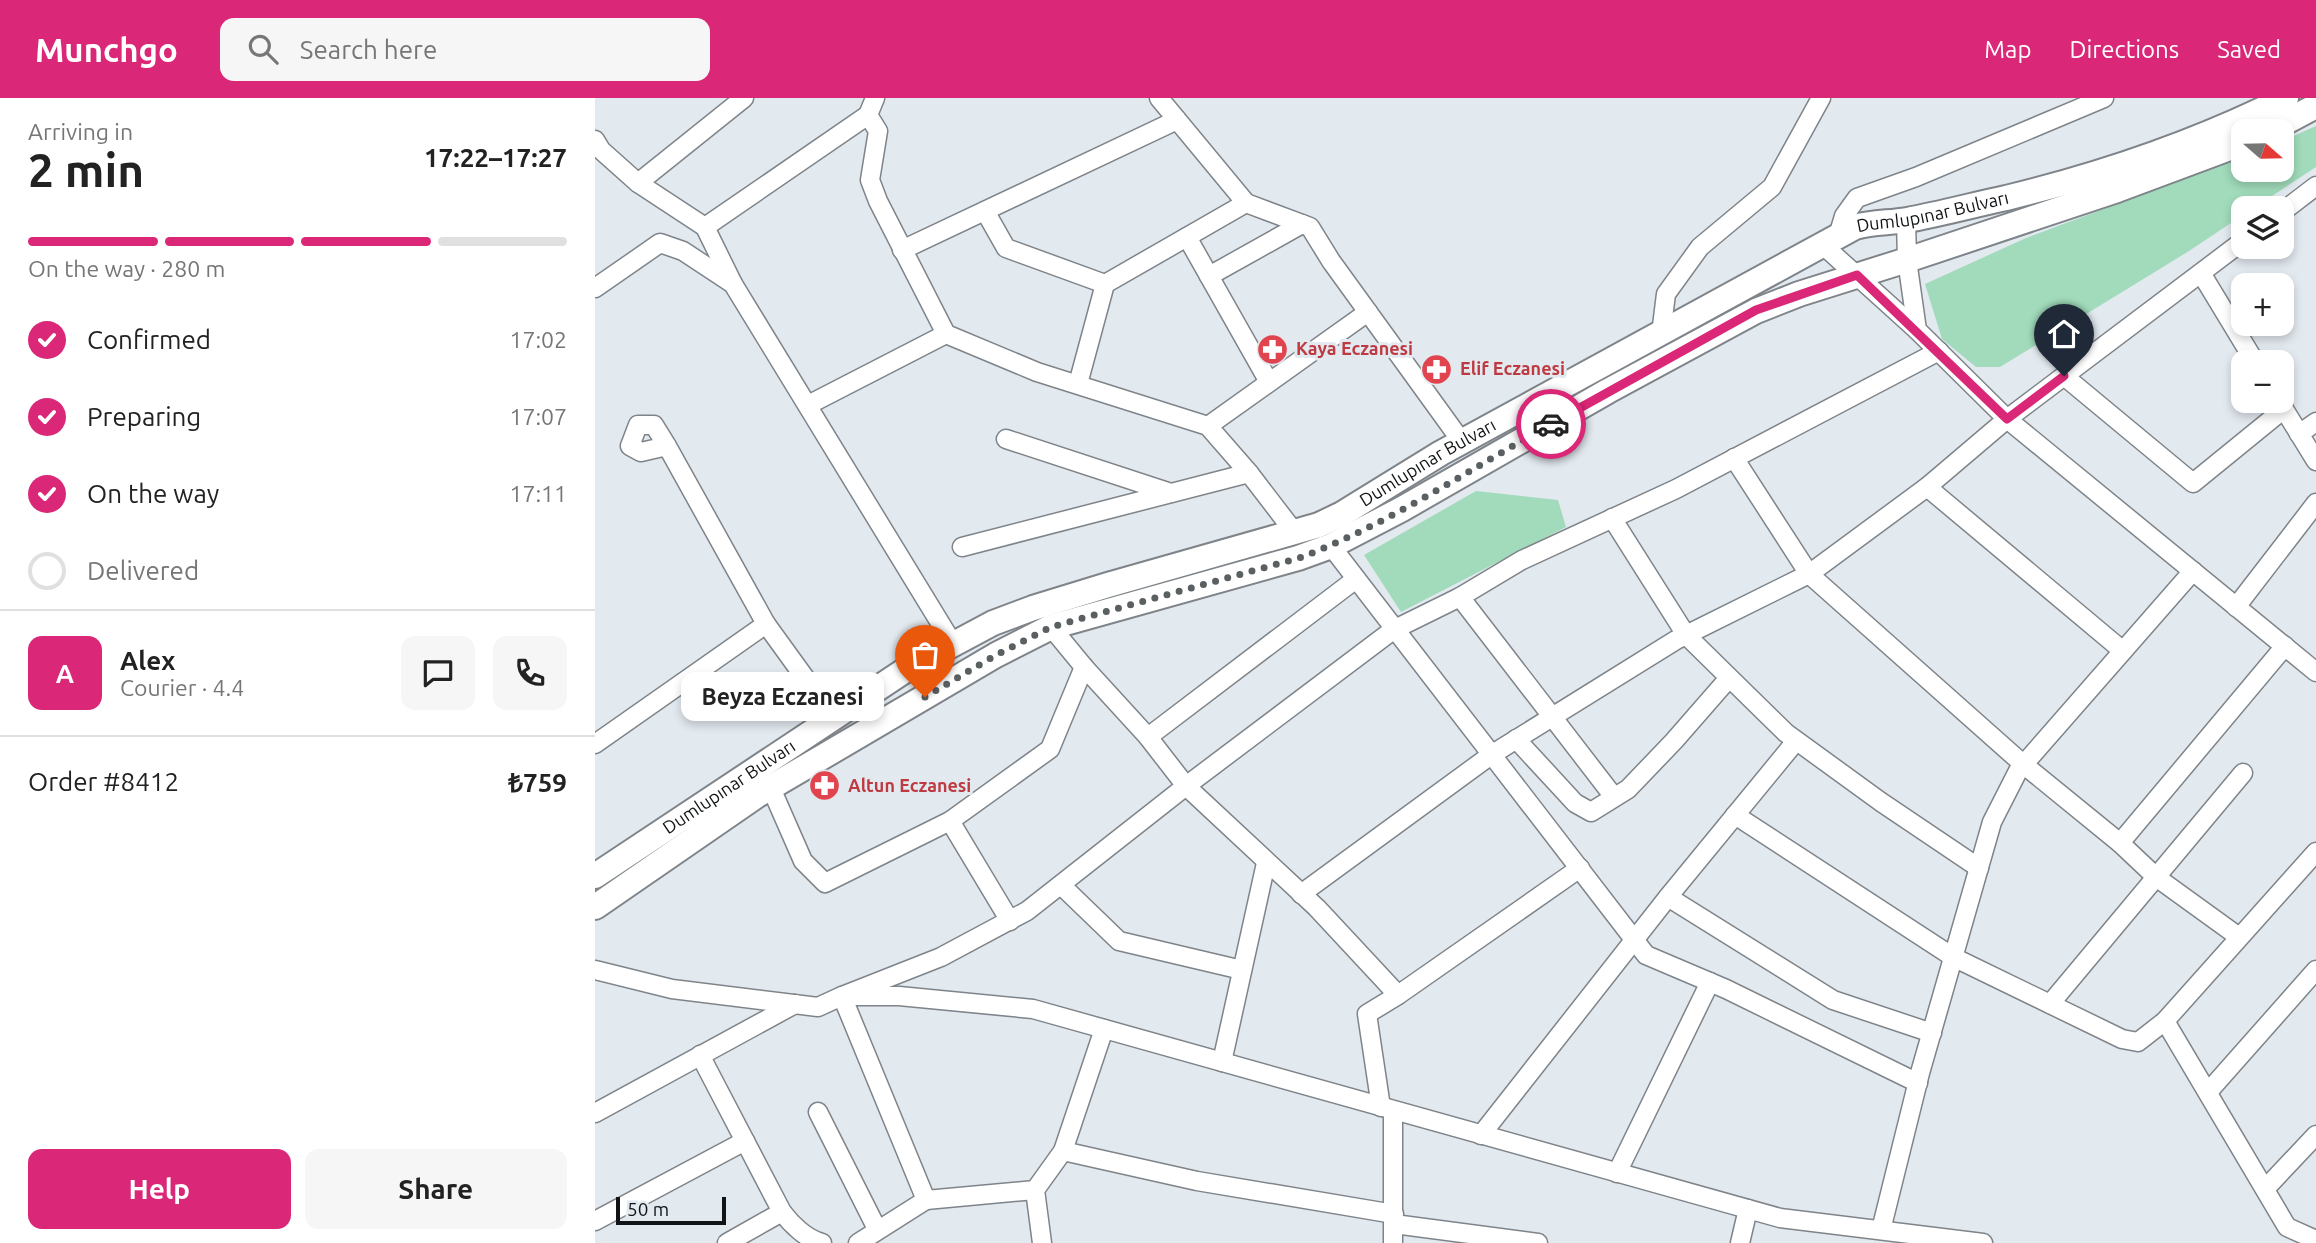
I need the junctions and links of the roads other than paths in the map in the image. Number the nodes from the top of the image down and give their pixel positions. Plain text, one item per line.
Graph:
1 (744, 98) edge
2 (1159, 98) edge
3 (1821, 98) edge
4 (2104, 98) edge
5 (2286, 98) edge
6 (871, 106) edge
7 (2316, 106) edge
8 (2292, 119) edge
9 (1177, 120) junction
10 (595, 140) edge
11 (2231, 147) edge
12 (638, 183) junction
13 (2312, 191) edge
14 (1245, 203) junction
15 (2294, 204) edge
16 (985, 211) junction
17 (1906, 220) junction
18 (1302, 223) junction
19 (705, 227) junction
20 (1187, 237) junction
21 (1831, 241) junction
22 (902, 250) junction
23 (2231, 250) edge
24 (1907, 260) junction
25 (2201, 273) junction
26 (1857, 275) junction
27 (1209, 276) junction
28 (733, 284) junction
29 (1105, 284) junction
30 (595, 289) edge
31 (1368, 312) junction
32 (1917, 330) junction
33 (946, 334) junction
34 (1661, 334) junction
35 (2248, 350) edge
36 (1939, 351) junction
37 (2064, 376) junction
38 (1269, 382) junction
39 (1078, 384) junction
40 (808, 405) junction
41 (2272, 413) edge
42 (2286, 413) edge
43 (2007, 419) junction
44 (2316, 422) edge
45 (1208, 426) junction
46 (2299, 434) junction
47 (1006, 439) dead end
48 (1462, 442) junction
49 (667, 446) dead end
50 (1734, 458) junction
51 (2316, 461) edge
52 (1249, 473) junction
53 (1927, 488) junction
54 (1171, 494) junction
55 (2316, 503) edge
56 (1612, 518) junction
57 (1295, 533) junction
58 (1331, 546) junction
59 (962, 547) dead end
60 (2193, 571) junction
61 (1809, 574) junction
62 (1356, 579) junction
63 (1460, 597) junction
64 (2237, 607) junction
65 (766, 624) junction
66 (1051, 627) junction
67 (1393, 630) junction
68 (1686, 635) junction
69 (953, 644) junction
70 (2285, 646) junction
71 (2123, 651) junction
72 (1084, 667) junction
73 (2316, 672) edge
74 (1729, 678) junction
75 (1552, 717) junction
76 (834, 718) junction
77 (1148, 737) junction
78 (1516, 739) junction
79 (1796, 741) junction
80 (595, 744) edge
81 (1491, 755) junction
82 (2023, 764) junction
83 (2243, 773) dead end
84 (1186, 786) junction
85 (771, 788) junction
86 (1614, 797) junction
87 (1735, 815) junction
88 (950, 821) junction
89 (2120, 843) junction
90 (2316, 852) edge
91 (1266, 863) junction
92 (1979, 867) junction
93 (1580, 868) junction
94 (595, 877) edge
95 (2156, 877) junction
96 (1062, 886) junction
97 (1301, 894) junction
98 (1668, 897) junction
99 (595, 907) edge
100 (1010, 920) junction
101 (2239, 937) junction
102 (1634, 940) junction
103 (1953, 957) junction
104 (595, 970) edge
105 (1242, 970) junction
106 (2316, 970) edge
107 (1710, 982) junction
108 (1398, 995) junction
109 (842, 996) junction
110 (795, 1004) junction
111 (2050, 1004) junction
112 (2165, 1021) junction
113 (1104, 1029) junction
114 (1931, 1033) junction
115 (700, 1055) junction
116 (1222, 1062) junction
117 (1918, 1083) junction
118 (2208, 1092) junction
119 (1387, 1109) junction
120 (818, 1112) dead end
121 (595, 1113) edge
122 (1481, 1135) junction
123 (2316, 1135) edge
124 (745, 1142) junction
125 (1063, 1151) junction
126 (1617, 1173) junction
127 (2265, 1189) junction
128 (1035, 1190) junction
129 (926, 1200) junction
130 (1748, 1209) junction
131 (782, 1212) junction
132 (1394, 1219) junction
133 (595, 1221) edge
134 (877, 1229) junction
135 (1881, 1230) junction
136 (2316, 1240) edge
137 (727, 1243) edge
138 (822, 1243) edge
139 (857, 1243) edge
140 (1042, 1243) edge
141 (1393, 1243) edge
142 (1538, 1243) edge
143 (1740, 1243) edge
144 (1983, 1243) edge

1 - 12 street
2 - 9 street
3 - 34 street
4 - 21 street
5 - 17 main road, Dumlupınar Bulvarı
6 - 19 street
6 - 22 street
7 - 8 main road
9 - 14 street
9 - 16 street
10 - 12 street
11 - 24 main road, Dumlupınar Bulvarı
12 - 19 street
13 - 15 street
14 - 18 street
14 - 20 street
16 - 22 street
16 - 29 street
17 - 21 main road, Dumlupınar Bulvarı
17 - 24 street
18 - 27 street
18 - 31 street
19 - 28 street
20 - 27 street
20 - 29 street
21 - 26 street
21 - 34 main road, Dumlupınar Bulvarı
22 - 33 street
23 - 25 street
24 - 26 main road, Dumlupınar Bulvarı
24 - 32 street
25 - 35 street
25 - 37 street
26 - 32 street
26 - 58 main road, Dumlupınar Bulvarı
27 - 38 street
28 - 30 street
28 - 40 street
29 - 39 street
31 - 38 street
31 - 48 street
32 - 36 street
33 - 39 street
33 - 40 street
34 - 48 main road, Dumlupınar Bulvarı
36 - 43 street
36 - 50 street
37 - 41 street
37 - 43 street
38 - 45 street
39 - 45 street
40 - 69 street
42 - 46 street
43 - 53 street
43 - 60 street
44 - 46 street
45 - 52 street
46 - 51 street
47 - 54 street
48 - 57 main road, Dumlupınar Bulvarı
49 - 65 street
50 - 56 street
50 - 61 street
52 - 54 street
52 - 57 street
53 - 61 street
53 - 71 street
54 - 59 street
55 - 64 street
56 - 63 street
56 - 68 street
57 - 69 main road, Dumlupınar Bulvarı
58 - 62 street
58 - 66 main road, Dumlupınar Bulvarı
60 - 64 street
60 - 71 street
61 - 68 street
61 - 82 street
62 - 67 street
62 - 77 street
63 - 67 street
63 - 75 street
64 - 70 street
65 - 76 street
65 - 80 street
66 - 72 street
66 - 85 main road, Dumlupınar Bulvarı
67 - 81 street
67 - 84 street
68 - 74 street
68 - 75 street
69 - 76 main road, Dumlupınar Bulvarı
70 - 73 street
70 - 89 street
71 - 82 street
72 - 77 street
72 - 88 street
74 - 79 street
74 - 86 street
75 - 78 street
75 - 86 street
76 - 94 main road, Dumlupınar Bulvarı
77 - 84 street
78 - 81 street
78 - 86 street
79 - 87 street
79 - 92 street
81 - 93 street
81 - 97 street
82 - 89 street
82 - 92 street
83 - 95 street
84 - 91 street
84 - 96 street
85 - 88 street
85 - 99 main road, Dumlupınar Bulvarı
87 - 98 street
87 - 103 street
88 - 100 street
89 - 95 street
90 - 101 street
91 - 97 street
91 - 105 street
92 - 103 street
93 - 102 street
93 - 108 street
95 - 101 street
95 - 111 street
96 - 100 street
96 - 105 street
97 - 108 street
98 - 102 street
98 - 114 street
100 - 109 street
101 - 112 street
102 - 107 street
102 - 122 street
103 - 111 street
103 - 114 street
104 - 110 street
105 - 116 street
106 - 118 street
107 - 117 street
107 - 126 street
108 - 119 street
109 - 110 street
109 - 113 street
109 - 129 street
110 - 115 street
111 - 112 street
112 - 118 street
113 - 116 street
113 - 125 street
114 - 117 street
115 - 121 street
115 - 124 street
116 - 119 street
117 - 135 street
118 - 127 street
119 - 122 street
119 - 132 street
120 - 134 street
122 - 126 street
123 - 127 street
124 - 131 street
124 - 133 street
125 - 128 street
125 - 132 street
126 - 130 street
127 - 136 street
128 - 129 street
128 - 140 street
129 - 134 street
130 - 135 street
130 - 143 street
131 - 137 street
131 - 138 street
132 - 141 street
132 - 142 street
134 - 139 street
135 - 144 street

